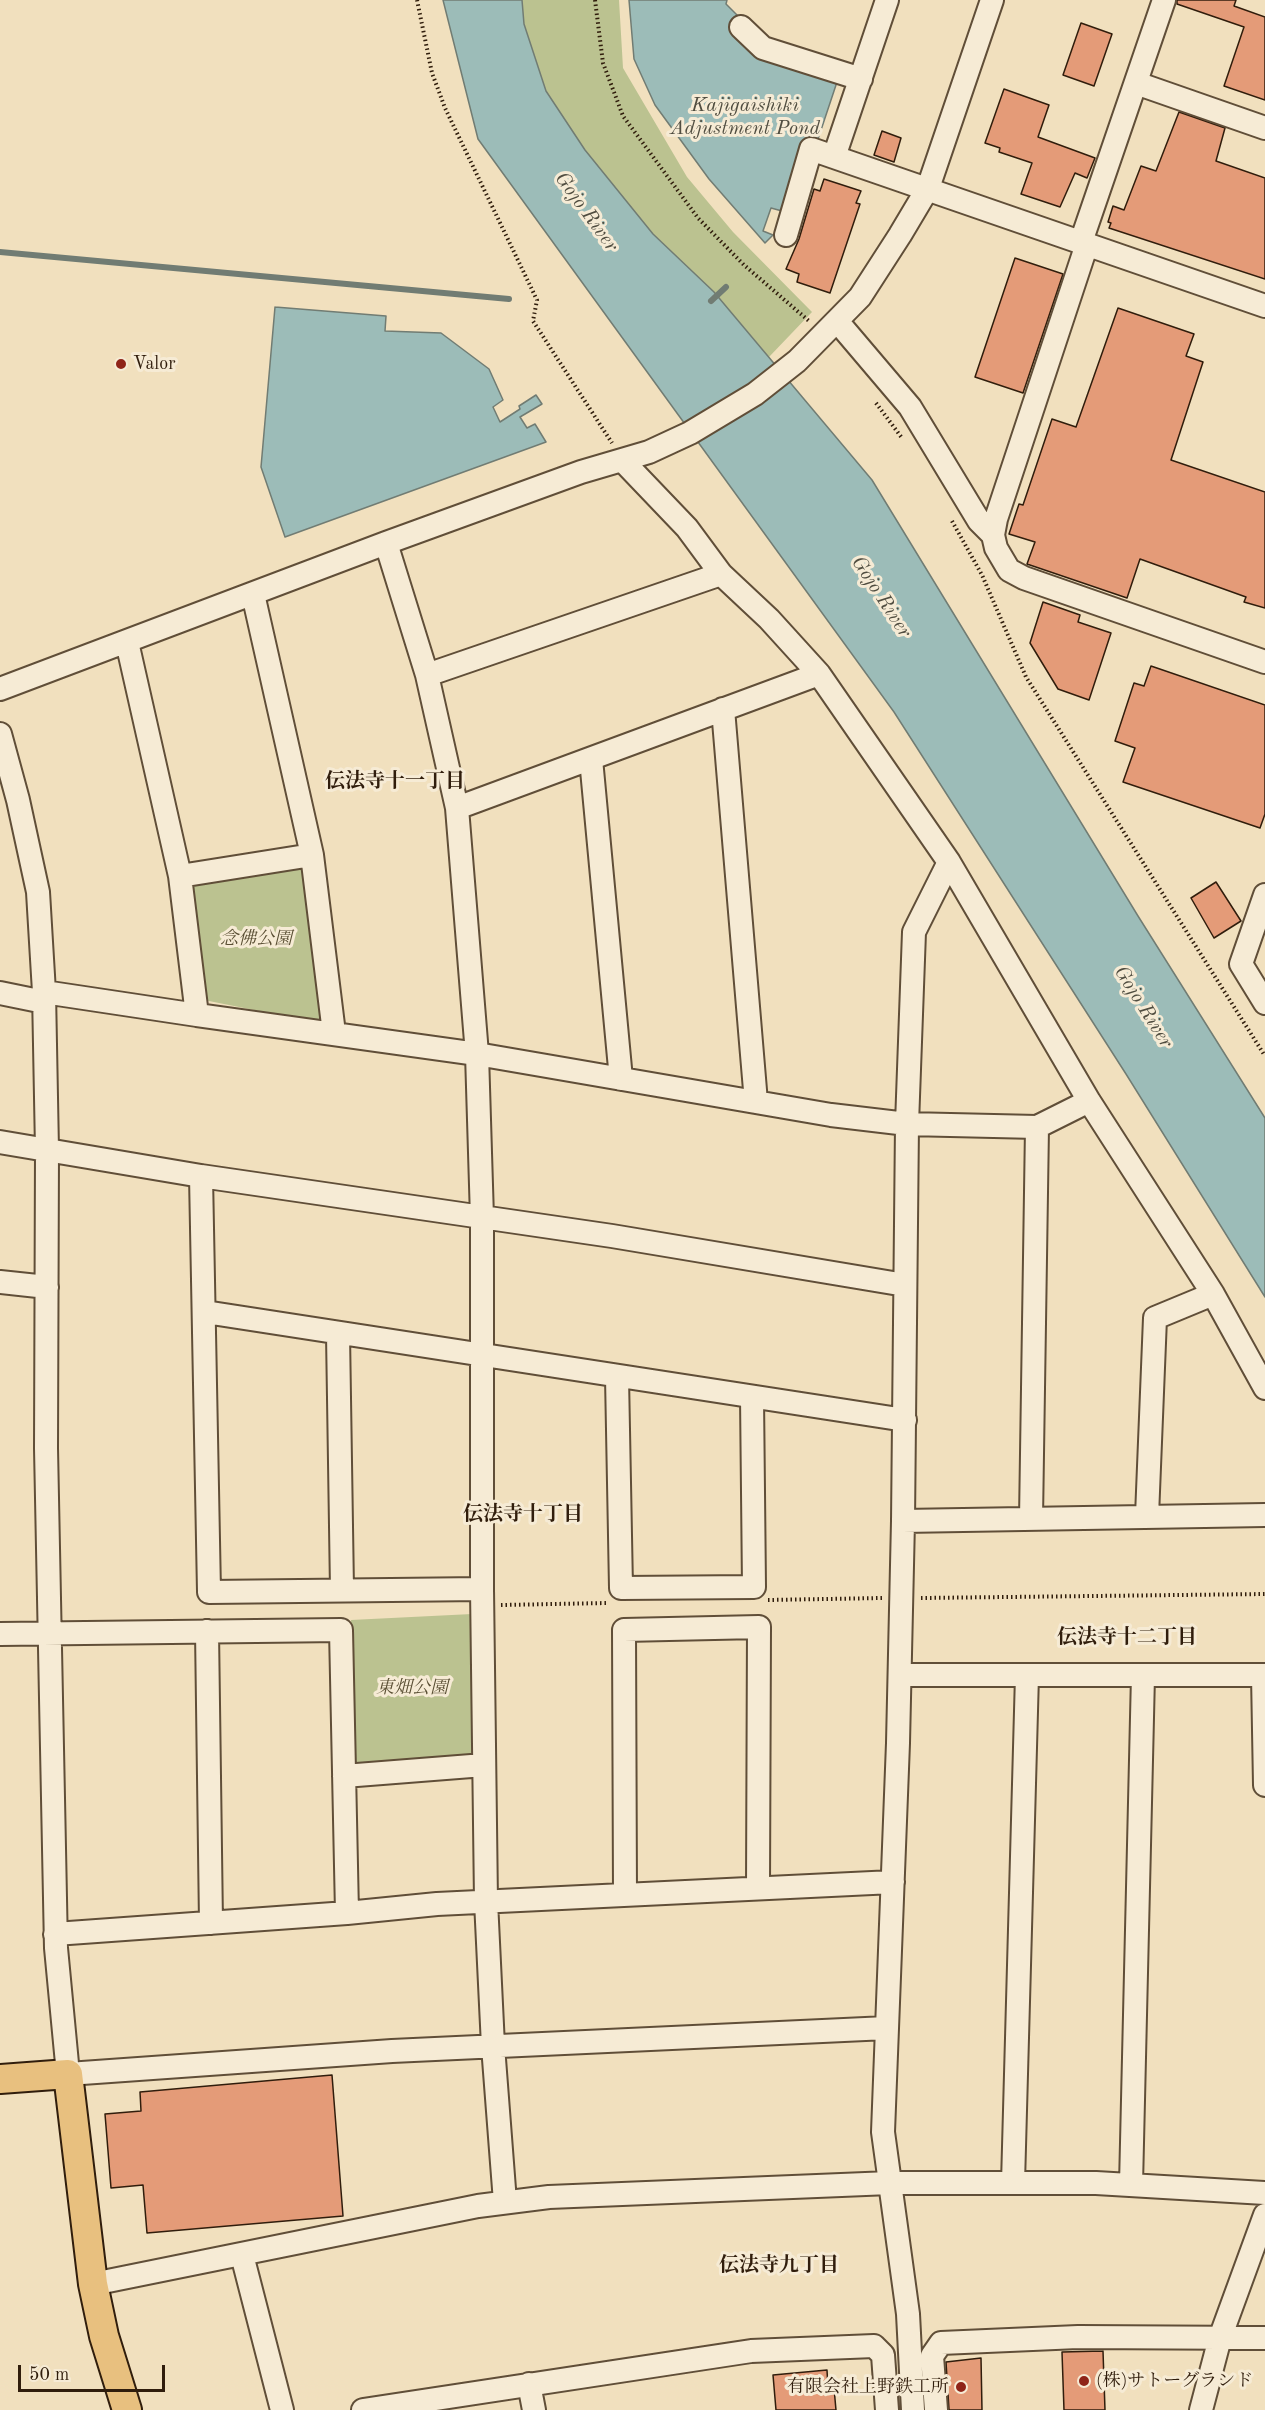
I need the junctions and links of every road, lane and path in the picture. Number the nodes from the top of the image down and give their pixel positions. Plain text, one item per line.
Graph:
1 (417, 0) edge
2 (595, 0) edge
3 (887, 0) edge
4 (992, 0) edge
5 (1164, 0) edge
6 (741, 27) dead end
7 (861, 79) junction
8 (1136, 83) junction
9 (1265, 128) edge
10 (834, 157) junction
11 (928, 188) junction
12 (786, 235) dead end
13 (1084, 243) junction
14 (1265, 306) edge
15 (826, 333) junction
16 (873, 398) dead end
17 (906, 444) dead end
18 (622, 460) junction
19 (951, 518) dead end
20 (993, 535) junction
21 (386, 543) junction
22 (721, 574) junction
23 (254, 594) junction
24 (127, 642) junction
25 (1265, 662) edge
26 (819, 674) junction
27 (427, 675) junction
28 (0, 689) edge
29 (723, 709) junction
30 (0, 734) edge
31 (591, 759) junction
32 (457, 808) junction
33 (312, 855) junction
34 (949, 862) junction
35 (180, 876) junction
36 (1265, 895) edge
37 (0, 993) edge
38 (44, 997) junction
39 (1265, 1003) edge
40 (197, 1015) junction
41 (334, 1032) junction
42 (477, 1054) junction
43 (1265, 1056) edge
44 (621, 1079) junction
45 (756, 1101) junction
46 (1089, 1101) junction
47 (907, 1124) junction
48 (1037, 1127) junction
49 (0, 1142) edge
50 (47, 1150) junction
51 (201, 1176) junction
52 (482, 1218) junction
53 (0, 1282) edge
54 (905, 1286) junction
55 (47, 1287) junction
56 (1213, 1293) junction
57 (205, 1312) junction
58 (338, 1334) junction
59 (481, 1356) junction
60 (617, 1377) junction
61 (1265, 1388) edge
62 (752, 1397) junction
63 (904, 1420) junction
64 (1265, 1515) edge
65 (1147, 1516) junction
66 (1031, 1519) junction
67 (903, 1521) junction
68 (482, 1589) junction
69 (342, 1590) junction
70 (207, 1631) junction
71 (49, 1633) junction
72 (0, 1634) edge
73 (900, 1675) junction
74 (1027, 1675) junction
75 (1143, 1675) junction
76 (1264, 1675) edge
77 (484, 1765) junction
78 (344, 1776) junction
79 (1265, 1785) edge
80 (893, 1882) junction
81 (758, 1888) junction
82 (626, 1895) junction
83 (486, 1901) junction
84 (347, 1913) junction
85 (211, 1923) junction
86 (55, 1935) junction
87 (887, 2028) junction
88 (493, 2046) junction
89 (68, 2074) junction
90 (0, 2079) edge
91 (890, 2183) junction
92 (1012, 2183) junction
93 (1131, 2185) junction
94 (1265, 2193) edge
95 (505, 2202) junction
96 (1265, 2215) edge
97 (242, 2255) junction
98 (93, 2284) junction
99 (1220, 2338) junction
100 (1265, 2338) edge
101 (530, 2384) junction
102 (127, 2410) edge
103 (282, 2410) edge
104 (363, 2410) edge
105 (534, 2410) edge
106 (887, 2410) edge
107 (913, 2410) edge
108 (936, 2410) edge
109 (1201, 2410) edge

1 - 18 path
2 - 15 path
3 - 7 street
4 - 11 street
5 - 8 street
6 - 7 street
7 - 10 street
8 - 9 street
8 - 13 street
10 - 11 street
10 - 12 street
11 - 13 street
11 - 15 street
13 - 14 street
13 - 20 street
15 - 18 street
15 - 20 street
16 - 17 path
18 - 21 street
18 - 22 street
19 - 43 path
20 - 25 street
21 - 23 street
21 - 27 street
22 - 26 street
22 - 27 street
23 - 24 street
23 - 33 street
24 - 28 street
24 - 35 street
26 - 29 street
26 - 34 street
27 - 32 street
29 - 31 street
29 - 45 street
30 - 38 street
31 - 32 street
31 - 44 street
32 - 42 street
33 - 35 street
33 - 41 street
34 - 46 street
34 - 47 street
35 - 40 street
36 - 39 street
37 - 38 street
38 - 40 street
38 - 50 street
40 - 41 street
41 - 42 street
42 - 44 street
42 - 52 street
44 - 45 street
45 - 47 street
46 - 48 street
46 - 56 street
47 - 48 street
47 - 54 street
48 - 66 street
49 - 50 street
50 - 51 street
50 - 55 street
51 - 52 street
51 - 57 street
52 - 54 street
52 - 59 street
53 - 55 street
54 - 63 street
55 - 71 street
56 - 61 street
56 - 65 street
57 - 58 street
57 - 69 street
58 - 59 street
58 - 69 street
59 - 60 street
59 - 68 street
60 - 62 street
60 - 62 street
62 - 63 street
63 - 67 street
64 - 65 street
65 - 66 street
66 - 67 street
67 - 73 street
68 - 69 street
68 - 77 street
70 - 71 street
70 - 78 street
70 - 85 street
71 - 72 street
71 - 86 street
73 - 74 street
73 - 80 street
74 - 75 street
74 - 92 street
75 - 76 street
75 - 93 street
76 - 79 street
77 - 78 street
77 - 83 street
78 - 84 street
80 - 81 street
80 - 87 street
81 - 82 street
81 - 82 street
82 - 83 street
83 - 84 street
83 - 88 street
84 - 85 street
85 - 86 street
86 - 89 street
87 - 88 street
87 - 91 street
88 - 89 street
88 - 95 street
89 - 90 main road
89 - 98 main road
91 - 92 street
91 - 95 street
91 - 107 street
92 - 93 street
93 - 94 street
95 - 97 street
96 - 99 street
97 - 98 street
97 - 103 street
98 - 102 main road
99 - 100 street
99 - 108 street
99 - 109 street
101 - 104 street
101 - 105 street
101 - 106 street

